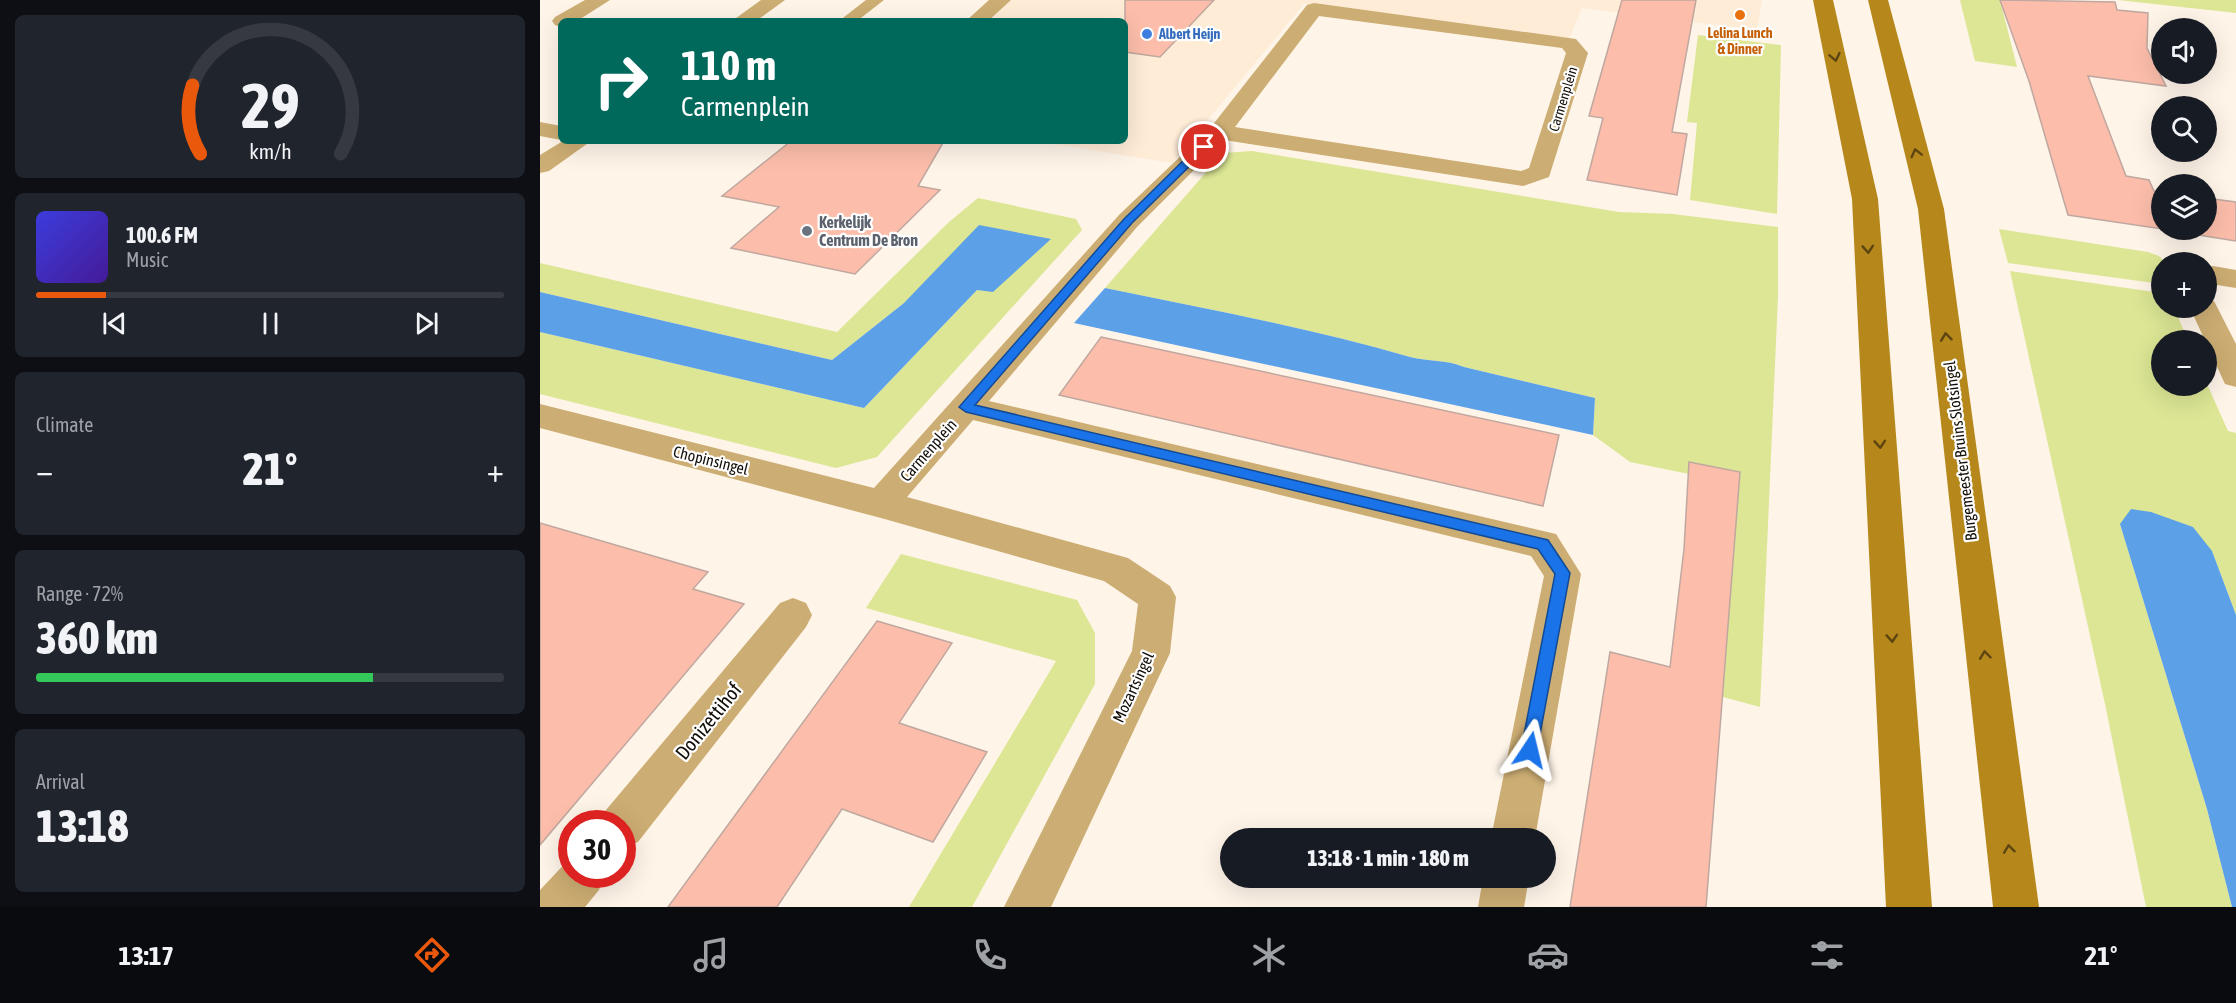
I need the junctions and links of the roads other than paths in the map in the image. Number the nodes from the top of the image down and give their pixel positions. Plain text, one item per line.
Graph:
1 (600, 0) edge
2 (876, 0) edge
3 (1001, 0) edge
4 (1823, 0) edge
5 (1878, 0) edge
6 (784, 3) edge
7 (567, 18) edge
8 (749, 18) edge
9 (772, 18) edge
10 (851, 18) edge
11 (980, 18) edge
12 (558, 23) edge
13 (540, 33) edge
14 (540, 129) edge
15 (558, 132) edge
16 (1219, 132) junction
17 (574, 144) edge
18 (540, 165) edge
19 (2217, 276) edge
20 (2236, 279) edge
21 (2209, 318) edge
22 (2236, 376) edge
23 (966, 407) junction
24 (540, 416) edge
25 (881, 504) junction
26 (793, 615) dead end
27 (635, 810) edge
28 (1516, 828) edge
29 (572, 888) edge
30 (1504, 888) edge
31 (556, 907) edge
32 (1027, 907) edge
33 (1501, 907) edge
34 (1909, 907) edge
35 (2016, 907) edge

1 - 7 street
2 - 10 lane
3 - 11 street
4 -> 34 main road
35 -> 5 main road, Burgemeester Bruins Slotsingel
6 - 8 street
6 - 9 street
12 - 13 street
14 - 15 street
16 - 16 street, Carmenplein
16 - 23 street, Carmenplein
17 - 18 street
19 - 20 street
21 - 22 street
23 - 25 street, Carmenplein
23 - 28 street
24 - 25 street, Chopinsingel
25 - 32 street, Mozartsingel
26 - 27 street, Donizettihof
29 - 31 street
30 - 33 street

